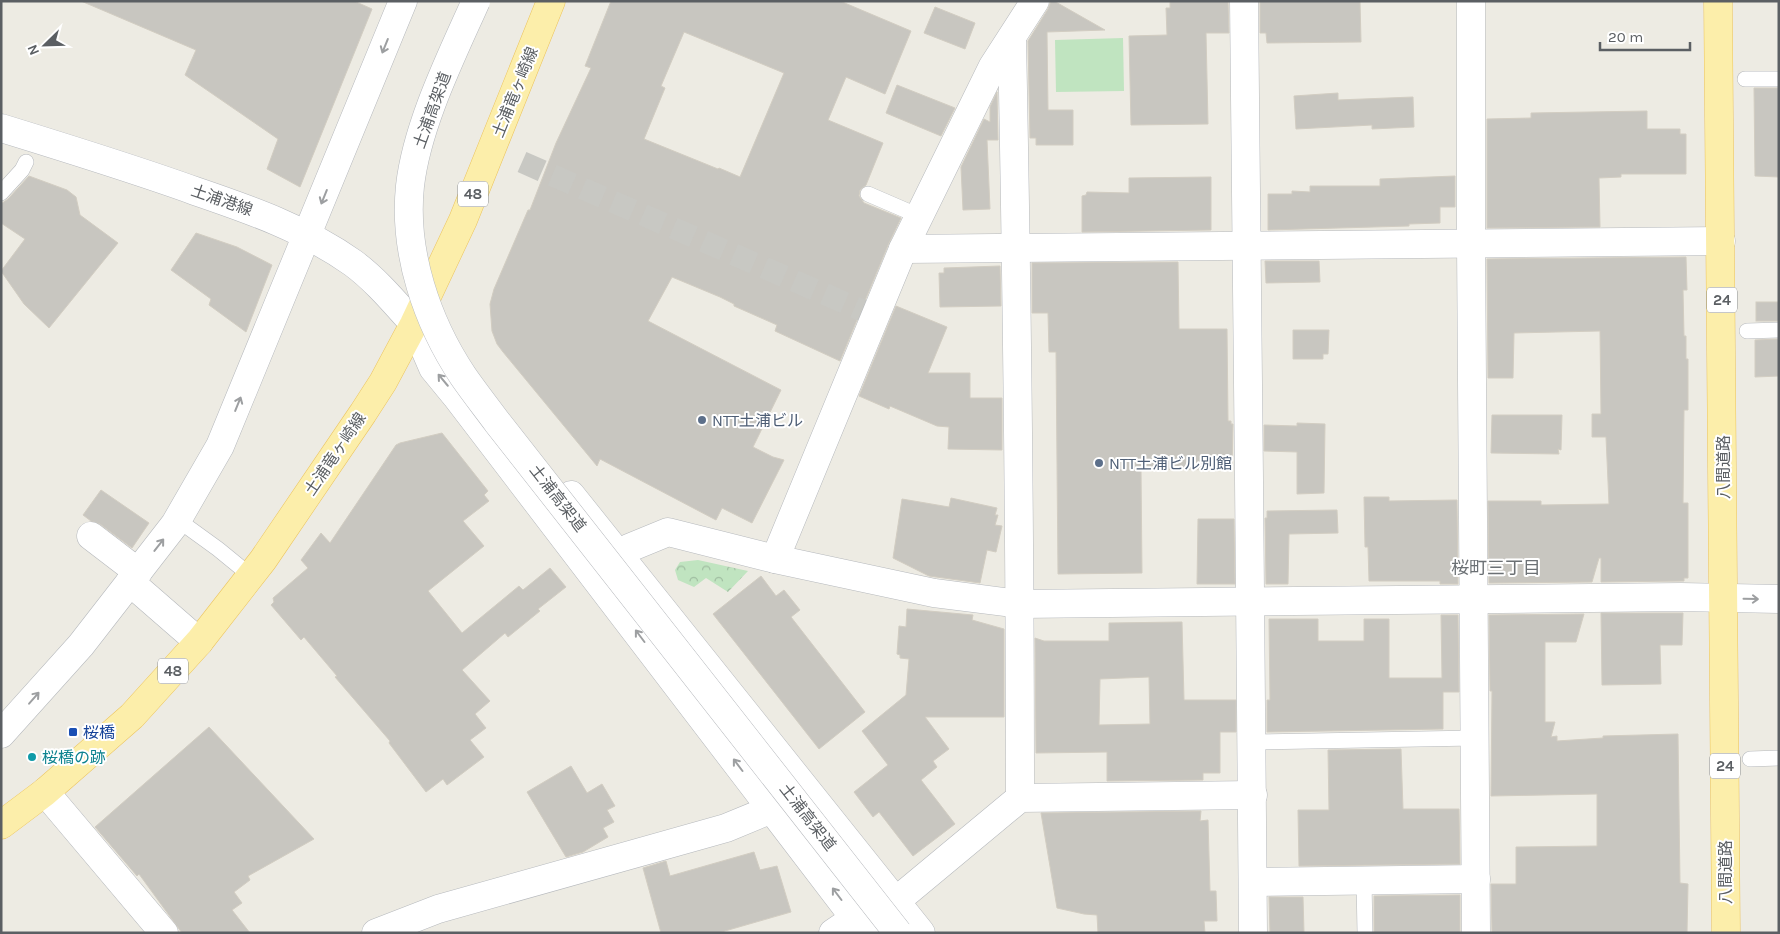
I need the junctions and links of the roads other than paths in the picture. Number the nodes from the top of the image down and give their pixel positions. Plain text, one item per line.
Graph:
1 (403, 1) edge
2 (476, 1) edge
3 (551, 1) edge
4 (1035, 1) edge
5 (1244, 1) edge
6 (1471, 1) edge
7 (1718, 1) edge
8 (1012, 38) junction
9 (1779, 79) edge
10 (1745, 80) dead end
11 (1, 128) edge
12 (26, 162) dead end
13 (1, 193) edge
14 (868, 194) dead end
15 (919, 216) junction
16 (308, 235) junction
17 (1721, 241) junction
18 (1471, 243) junction
19 (1245, 245) junction
20 (1016, 247) junction
21 (903, 248) junction
22 (414, 324) junction
23 (1747, 330) dead end
24 (1779, 330) edge
25 (178, 520) junction
26 (91, 536) dead end
27 (619, 554) junction
28 (775, 559) junction
29 (251, 576) junction
30 (134, 577) junction
31 (1474, 599) junction
32 (1724, 599) junction
33 (1779, 599) edge
34 (1250, 601) junction
35 (1020, 604) junction
36 (199, 642) junction
37 (1, 734) edge
38 (1475, 738) junction
39 (1252, 742) junction
40 (1779, 758) edge
41 (1750, 759) dead end
42 (45, 792) junction
43 (1253, 795) junction
44 (1020, 798) junction
45 (772, 809) junction
46 (1, 825) edge
47 (1476, 879) junction
48 (1364, 881) junction
49 (1253, 882) junction
50 (896, 900) junction
51 (852, 928) edge
52 (164, 933) edge
53 (376, 933) edge
54 (898, 933) edge
55 (921, 933) edge
56 (1253, 933) edge
57 (1365, 933) edge
58 (1476, 933) edge
59 (1726, 933) edge

1 -> 16 street
2 - 54 street, 土浦高架道, bridge
3 - 22 main road, 土浦竜ヶ崎線 / 48
4 - 8 street
5 - 19 street
6 - 18 street
7 - 17 main road, 八間道路 / 24
8 - 15 street
8 - 20 street
9 - 10 lane
11 - 16 street, 土浦港線
12 - 13 lane
14 - 15 lane
15 - 21 street
16 - 22 street, 土浦港線
25 -> 16 street
17 - 18 street
17 - 32 main road, 八間道路 / 24
18 - 19 street
18 - 31 street
19 - 20 street
19 - 34 street
20 - 21 street
20 - 35 street
21 - 28 street
22 - 27 street
22 - 29 main road, 土浦竜ヶ崎線 / 48
45 -> 22 street
23 - 24 lane
25 - 29 lane
30 -> 25 street
26 - 30 street
27 - 28 street
27 - 50 street
28 - 35 street
29 - 36 main road, 土浦竜ヶ崎線 / 48
30 - 36 street
37 -> 30 street
31 - 32 street
31 - 34 street
31 - 38 street
32 -> 33 street
32 - 59 main road, 八間道路 / 24
34 - 35 street
34 - 39 street
35 - 44 street
36 - 42 main road, 土浦竜ヶ崎線 / 48
38 - 39 lane
38 - 47 street
39 - 43 street
40 - 41 lane
42 - 46 main road, 土浦竜ヶ崎線 / 48
42 - 52 street
43 - 44 street
43 - 49 street
44 - 50 street
51 -> 45 street
45 - 53 street
47 - 48 street
47 - 58 street
48 - 49 street
48 - 57 lane
49 - 56 street
50 - 51 street
50 - 55 street

